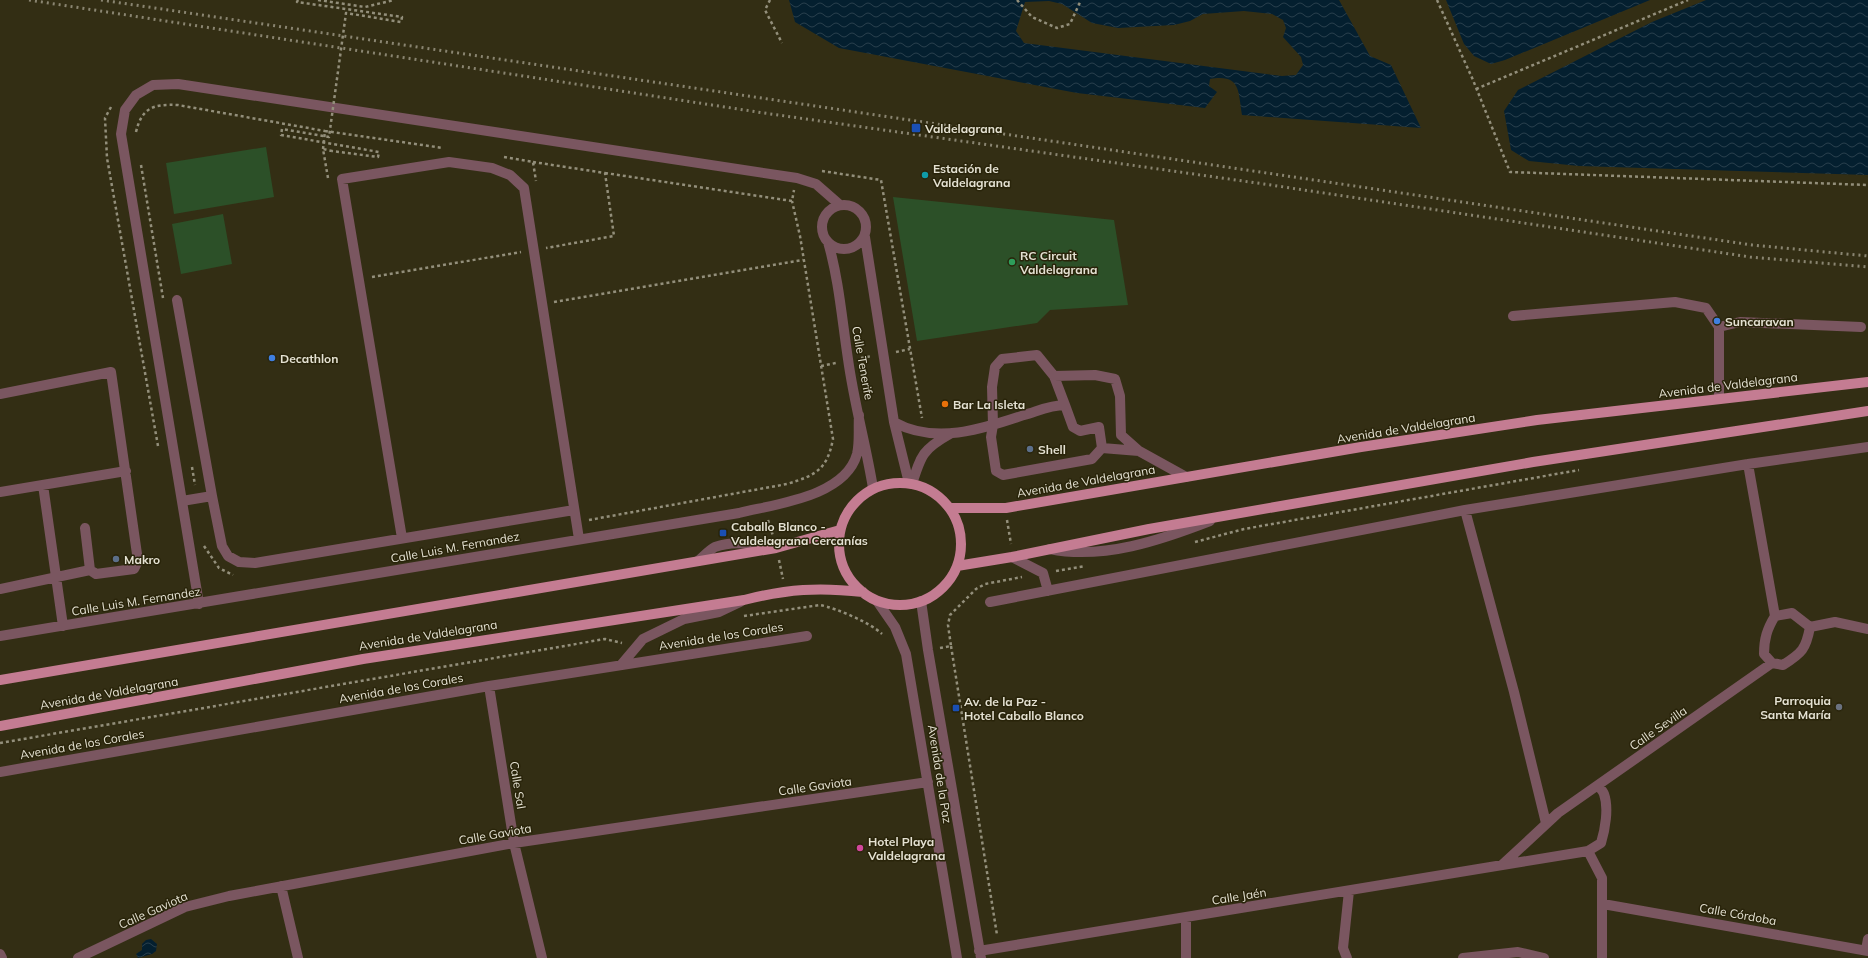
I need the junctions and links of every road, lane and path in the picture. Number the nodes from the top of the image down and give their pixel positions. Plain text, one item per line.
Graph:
1 (298, 0) edge
2 (318, 0) edge
3 (394, 0) edge
4 (770, 0) edge
5 (1017, 0) edge
6 (1081, 0) edge
7 (1437, 0) edge
8 (1688, 0) edge
9 (782, 44) dead end
10 (1476, 89) junction
11 (328, 95) dead end
12 (336, 96) dead end
13 (114, 101) dead end
14 (323, 149) dead end
15 (448, 149) dead end
16 (332, 151) dead end
17 (502, 157) dead end
18 (821, 171) dead end
19 (605, 173) dead end
20 (797, 178) junction
21 (536, 185) dead end
22 (1868, 185) edge
23 (792, 201) junction
24 (840, 205) junction
25 (865, 237) junction
26 (545, 240) dead end
27 (828, 242) junction
28 (534, 250) junction
29 (804, 260) junction
30 (359, 279) junction
31 (177, 300) dead end
32 (554, 302) dead end
33 (1513, 316) dead end
34 (1861, 327) dead end
35 (1719, 328) junction
36 (910, 349) junction
37 (883, 354) junction
38 (848, 361) junction
39 (821, 366) junction
40 (1054, 376) junction
41 (1868, 382) edge
42 (0, 394) edge
43 (1719, 399) junction
44 (1065, 405) junction
45 (1868, 411) edge
46 (859, 415) junction
47 (922, 419) dead end
48 (894, 422) junction
49 (993, 425) junction
50 (950, 434) junction
51 (158, 446) dead end
52 (1868, 447) edge
53 (1102, 448) junction
54 (1139, 451) junction
55 (1748, 464) junction
56 (126, 471) junction
57 (1186, 477) junction
58 (911, 483) junction
59 (43, 485) junction
60 (873, 488) junction
61 (0, 492) edge
62 (212, 496) junction
63 (182, 500) junction
64 (950, 508) junction
65 (1006, 508) junction
66 (574, 510) junction
67 (1464, 510) junction
68 (588, 520) dead end
69 (85, 528) dead end
70 (840, 530) junction
71 (402, 538) junction
72 (579, 539) junction
73 (1012, 557) junction
74 (957, 566) junction
75 (90, 570) junction
76 (56, 577) junction
77 (0, 588) edge
78 (1048, 591) junction
79 (863, 592) junction
80 (744, 600) junction
81 (876, 601) junction
82 (921, 601) junction
83 (990, 602) dead end
84 (199, 604) junction
85 (1775, 616) junction
86 (740, 617) dead end
87 (857, 619) dead end
88 (63, 626) junction
89 (1810, 627) junction
90 (1868, 629) edge
91 (0, 636) edge
92 (807, 636) dead end
93 (643, 639) junction
94 (951, 646) dead end
95 (1772, 663) junction
96 (622, 665) junction
97 (0, 680) edge
98 (489, 686) junction
99 (0, 726) edge
100 (0, 743) edge
101 (0, 772) edge
102 (928, 782) junction
103 (1598, 786) junction
104 (1546, 823) junction
105 (514, 843) junction
106 (1588, 851) junction
107 (1502, 865) junction
108 (281, 886) junction
109 (1349, 891) junction
110 (1603, 904) junction
111 (1186, 918) junction
112 (1868, 939) edge
113 (999, 948) junction
114 (1867, 950) edge
115 (0, 954) edge
116 (980, 955) edge
117 (2, 958) edge
118 (78, 958) edge
119 (298, 958) edge
120 (542, 958) edge
121 (957, 958) edge
122 (1186, 958) edge
123 (1347, 958) edge
124 (1464, 958) edge
125 (1544, 958) edge
126 (1602, 958) edge

1 - 16 path, bridge
2 - 3 path
4 - 9 path
5 - 6 path
7 - 10 path
8 - 10 path
10 - 22 path
11 - 12 path
13 - 51 path
14 - 15 path
17 - 21 path
18 - 36 path
19 - 23 path
20 - 23 path
20 - 24 street
20 - 63 street
23 - 29 path
24 - 25 street
24 - 27 street
25 - 27 street
25 - 37 street, Calle Tenerife
26 - 28 path
27 - 38 street, Calle Tenerife
28 - 30 path
28 - 30 street
28 - 66 street
29 - 32 path
29 - 39 path
30 - 71 street
31 - 62 street
33 - 35 street
34 - 35 street
35 - 43 street
36 - 37 path
36 - 47 path
37 - 38 path
37 - 48 street, Calle Tenerife
38 - 39 path
38 - 46 street, Calle Tenerife
39 - 68 path
40 - 44 street
40 - 49 street
40 - 54 street
41 - 43 main road, Avenida de Valdelagrana
42 - 56 street
43 - 57 main road, Avenida de Valdelagrana
44 - 49 street
44 - 53 street
45 - 73 main road
46 - 60 street, Calle Tenerife
46 - 72 street, Calle Luis M. Fernandez
48 - 50 street
48 - 58 street, Calle Tenerife
49 - 50 street
49 - 53 street
50 - 58 street
52 - 55 street
53 - 54 street
54 - 57 street
55 - 67 street
55 - 85 street
56 - 59 street
56 - 75 street
57 - 65 main road, Avenida de Valdelagrana
58 - 60 main road
58 - 64 main road
59 - 61 street
59 - 76 street
60 - 70 main road
62 - 63 street
62 - 71 street
63 - 84 street
64 - 65 main road, Avenida de Valdelagrana
64 - 74 main road
65 - 73 path
66 - 71 street
66 - 72 street
67 - 78 street
67 - 104 street
69 - 75 street
70 - 79 main road
70 - 97 main road
72 - 84 street, Calle Luis M. Fernandez
73 - 74 main road
73 - 78 street
74 - 82 main road
75 - 76 street
76 - 77 street
76 - 88 street
78 - 83 street
79 - 80 main road, Avenida de Valdelagrana
79 - 81 main road
80 - 93 street
80 - 99 main road, Avenida de Valdelagrana
81 - 82 main road
81 - 102 street, Avenida de la Paz
82 - 116 street, Avenida de la Paz
84 - 88 street, Calle Luis M. Fernandez
85 - 89 street
85 - 95 street
86 - 87 path
88 - 91 street, Calle Luis M. Fernandez
89 - 90 street
89 - 95 street, Calle Sevilla
92 - 96 street, Avenida de los Corales
93 - 96 street
93 - 100 path
94 - 113 path
95 - 103 street, Calle Sevilla
96 - 98 street, Avenida de los Corales
98 - 101 street, Avenida de los Corales
98 - 105 street, Calle Sal
102 - 105 street, Calle Gaviota
102 - 121 street, Avenida de la Paz
103 - 104 street, Calle Sevilla
103 - 106 street
104 - 107 street
105 - 108 street, Calle Gaviota
105 - 120 street, Calle Sal
106 - 107 street, Calle Jaén
106 - 110 street
107 - 109 street, Calle Jaén
108 - 118 street, Calle Gaviota
108 - 119 street
109 - 111 street, Calle Jaén
109 - 123 street
110 - 114 street, Calle Córdoba
110 - 126 street
111 - 113 street, Calle Jaén
111 - 122 street
112 - 114 street
113 - 116 street, Calle Jaén
115 - 117 street
124 - 125 street

